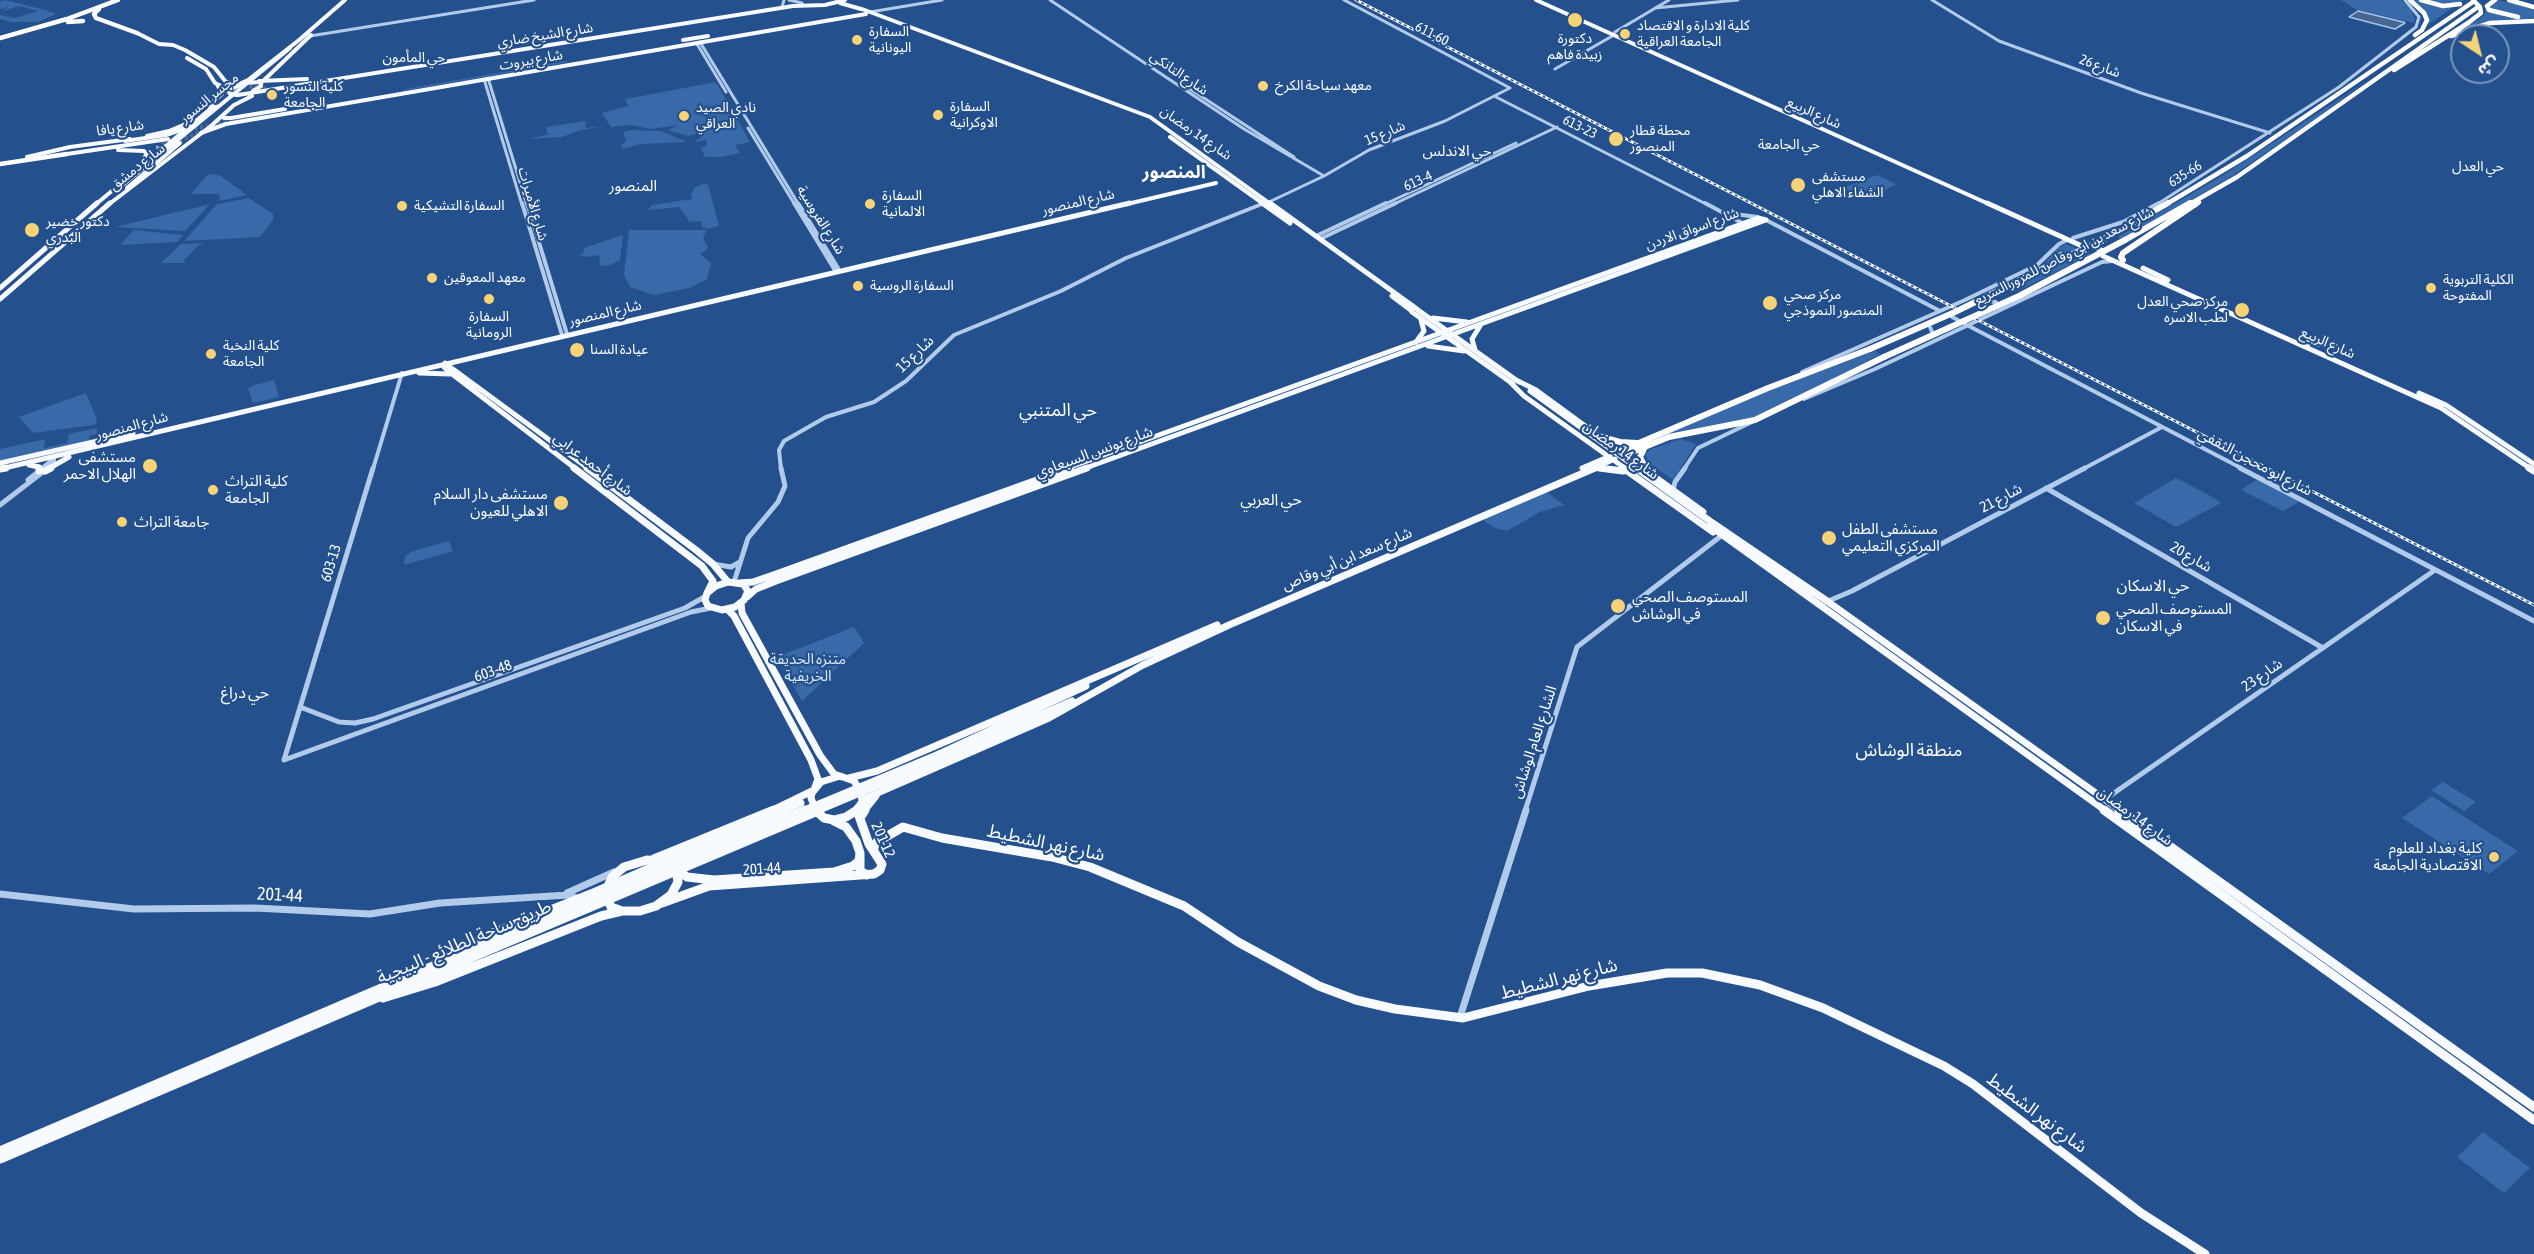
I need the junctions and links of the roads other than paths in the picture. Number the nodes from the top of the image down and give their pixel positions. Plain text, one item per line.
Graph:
1 (115, 0) edge
2 (345, 0) edge
3 (351, 0) edge
4 (524, 0) edge
5 (534, 0) edge
6 (784, 0) edge
7 (789, 0) edge
8 (823, 0) edge
9 (942, 0) edge
10 (1050, 0) edge
11 (1056, 0) edge
12 (1344, 0) edge
13 (1536, 0) edge
14 (1543, 0) edge
15 (1669, 0) edge
16 (1738, 0) edge
17 (1932, 0) edge
18 (2405, 0) edge
19 (2410, 0) edge
20 (2421, 0) edge
21 (2466, 0) edge
22 (2474, 0) edge
23 (2487, 0) edge
24 (2495, 0) edge
25 (2509, 0) edge
26 (2516, 0) edge
27 (2527, 0) edge
28 (835, 1) edge
29 (847, 1) edge
30 (802, 3) junction
31 (2460, 3) junction
32 (2534, 4) edge
33 (818, 5) junction
34 (840, 6) junction
35 (782, 7) junction
36 (1655, 8) junction
37 (470, 9) junction
38 (1067, 9) junction
39 (859, 10) junction
40 (868, 13) junction
41 (840, 16) junction
42 (2534, 20) edge
43 (83, 21) dead end
44 (676, 23) junction
45 (369, 24) dead end
46 (654, 24) dead end
47 (1597, 26) junction
48 (2422, 30) junction
49 (136, 33) joint
50 (1615, 34) junction
51 (727, 35) junction
52 (0, 37) edge
53 (308, 38) junction
54 (299, 40) junction
55 (538, 42) dead end
56 (698, 42) junction
57 (2436, 42) junction
58 (544, 44) junction
59 (475, 52) dead end
60 (189, 57) junction
61 (447, 60) junction
62 (579, 60) junction
63 (204, 62) junction
64 (569, 62) junction
65 (2378, 65) junction
66 (1555, 69) dead end
67 (363, 73) junction
68 (1700, 73) junction
69 (268, 75) junction
70 (342, 75) junction
71 (252, 76) junction
72 (486, 78) junction
73 (224, 79) junction
74 (260, 82) junction
75 (276, 82) junction
76 (304, 83) junction
77 (2372, 83) junction
78 (217, 84) junction
79 (240, 84) junction
80 (1509, 86) joint
81 (265, 88) junction
82 (229, 90) junction
83 (255, 90) junction
84 (390, 93) junction
85 (366, 96) junction
86 (1494, 96) junction
87 (237, 101) junction
88 (215, 105) dead end
89 (264, 114) tunnel mouth
90 (223, 115) junction
91 (243, 116) junction
92 (202, 120) junction
93 (236, 122) junction
94 (189, 126) junction
95 (1555, 126) junction
96 (1829, 130) junction
97 (201, 131) junction
98 (2270, 133) junction
99 (150, 136) junction
100 (176, 137) junction
101 (141, 140) dead end
102 (168, 140) tunnel mouth
103 (162, 145) junction
104 (86, 152) junction
105 (67, 154) junction
106 (30, 156) junction
107 (0, 163) edge
108 (135, 172) junction
109 (1324, 176) junction
110 (2213, 177) junction
111 (1231, 178) junction
112 (2209, 195) junction
113 (118, 196) junction
114 (107, 197) junction
115 (1269, 202) junction
116 (2161, 202) junction
117 (1262, 204) junction
118 (1719, 211) junction
119 (1763, 219) junction
120 (1743, 224) junction
121 (1750, 226) junction
122 (1318, 237) junction
123 (2070, 239) junction
124 (2084, 245) dead end
125 (2099, 251) dead end
126 (2121, 261) junction
127 (836, 270) junction
128 (2153, 276) junction
129 (12, 278) junction
130 (23, 279) junction
131 (1592, 281) junction
132 (1, 287) edge
133 (14, 287) junction
134 (0, 299) edge
135 (1965, 300) junction
136 (1972, 300) dead end
137 (1986, 302) dead end
138 (1996, 302) dead end
139 (2012, 304) joint
140 (1415, 311) junction
141 (1943, 312) junction
142 (1423, 316) junction
143 (1952, 317) dead end
144 (1958, 320) dead end
145 (1478, 323) junction
146 (1966, 325) junction
147 (564, 333) junction
148 (1448, 334) junction
149 (2307, 343) junction
150 (1417, 345) junction
151 (2335, 345) dead end
152 (1472, 351) junction
153 (470, 357) junction
154 (448, 361) junction
155 (434, 362) joint
156 (459, 371) junction
157 (402, 373) junction
158 (452, 374) junction
159 (1513, 381) junction
160 (1768, 388) junction
161 (1792, 404) junction
162 (1755, 420) junction
163 (2162, 427) junction
164 (138, 432) junction
165 (1172, 434) junction
166 (1600, 438) junction
167 (1589, 442) junction
168 (1644, 444) junction
169 (85, 450) junction
170 (1622, 454) junction
171 (36, 455) junction
172 (54, 458) junction
173 (1612, 458) junction
174 (0, 463) edge
175 (2534, 464) edge
176 (18, 466) junction
177 (1591, 467) junction
178 (0, 469) edge
179 (42, 471) junction
180 (2534, 471) edge
181 (1648, 472) junction
182 (1635, 477) junction
183 (2046, 488) junction
184 (1673, 490) junction
185 (0, 504) edge
186 (1722, 534) junction
187 (740, 562) junction
188 (713, 564) junction
189 (2435, 570) junction
190 (734, 582) junction
191 (706, 595) junction
192 (744, 600) junction
193 (1825, 605) junction
194 (711, 608) junction
195 (727, 609) junction
196 (2534, 621) edge
197 (1872, 634) junction
198 (1883, 636) dead end
199 (2323, 648) junction
200 (1147, 655) junction
201 (548, 660) junction
202 (1096, 690) junction
203 (300, 706) junction
204 (396, 711) junction
205 (398, 719) junction
206 (941, 756) junction
207 (284, 760) joint
208 (826, 764) junction
209 (814, 769) junction
210 (877, 771) junction
211 (846, 777) junction
212 (894, 785) junction
213 (814, 790) junction
214 (2103, 800) junction
215 (795, 801) junction
216 (862, 802) junction
217 (827, 819) junction
218 (2144, 829) junction
219 (863, 832) junction
220 (2161, 835) dead end
221 (883, 838) junction
222 (860, 853) junction
223 (875, 853) junction
224 (647, 860) junction
225 (624, 867) junction
226 (676, 870) junction
227 (867, 875) junction
228 (0, 894) edge
229 (557, 895) junction
230 (606, 899) junction
231 (662, 903) junction
232 (622, 911) junction
233 (494, 940) junction
234 (346, 1010) junction
235 (1460, 1017) junction
236 (2454, 1044) dead end
237 (2462, 1056) junction
238 (2534, 1107) edge
239 (2534, 1119) edge
240 (0, 1151) edge
241 (0, 1159) edge
242 (2205, 1254) edge

1 - 49 highway
1 - 52 highway
1 - 52 highway
2 - 54 main road
3 - 53 main road
4 - 37 street
5 - 37 street
6 - 35 street
7 - 30 street
8 - 30 main road, شارع الشيخ ضاري
9 - 40 street
10 - 38 street, شارع التانكي
11 - 38 street, شارع التانكي
12 - 80 street, 611-60
13 - 47 main road, شارع الربيع
14 - 47 main road, شارع الربيع
15 - 36 street
16 - 36 street
17 - 98 street, شارع 26
18 - 98 street, 635-66
19 - 48 highway
20 - 31 highway
21 - 31 highway
22 - 57 highway, bridge
22 - 65 highway, شارع سعد بن ابي وقاص للمرور السريع
23 - 77 highway, شارع سعد بن ابي وقاص للمرور السريع
24 - 42 highway
25 - 32 highway
26 - 32 highway
27 - 32 highway
28 - 29 main road, شارع 14 رمضان
28 - 30 main road, شارع 14 رمضان
28 - 33 main road, شارع الشيخ ضاري
28 - 34 main road, شارع 14 رمضان
29 - 39 main road, شارع 14 رمضان
30 - 35 main road, شارع الشيخ ضاري
31 - 48 highway
33 - 34 main road
33 - 76 main road, شارع الشيخ ضاري
34 - 39 main road, شارع 14 رمضان
35 - 44 main road, شارع الشيخ ضاري
36 - 50 street
37 - 45 street
37 - 53 street
38 - 109 street, شارع التانكي
39 - 40 main road, شارع 14 رمضان
39 - 41 main road, شارع بيروت
40 - 41 main road, شارع بيروت
40 - 111 main road, شارع 14 رمضان
41 - 51 main road, شارع بيروت
42 - 57 highway
43 - 52 highway
44 - 46 main road
44 - 58 main road, شارع الشيخ ضاري
47 - 50 main road, شارع الربيع
48 - 65 highway
49 - 60 main road
50 - 66 street
50 - 68 main road, شارع الربيع
50 - 68 main road, شارع الربيع
51 - 56 main road, شارع بيروت
51 - 62 main road, شارع بيروت
53 - 69 main road
53 - 113 main road, مجسر النسور, bridge
54 - 71 main road
54 - 92 main road, مجسر النسور, bridge
55 - 58 main road
56 - 62 main road, شارع بيروت
56 - 127 street, شارع الفروسية
57 - 77 highway
58 - 61 main road, شارع الشيخ ضاري
59 - 61 main road
60 - 63 main road
60 - 78 main road
61 - 67 main road, شارع الشيخ ضاري
62 - 64 main road, شارع بيروت
63 - 73 main road
63 - 82 main road
64 - 72 main road, شارع بيروت
64 - 84 main road, شارع بيروت
65 - 110 highway, شارع سعد بن ابي وقاص للمرور السريع
67 - 70 main road, شارع الشيخ ضاري
67 - 81 main road, شارع الشيخ ضاري
68 - 96 main road, شارع الربيع
68 - 96 main road, شارع الربيع
69 - 71 main road
69 - 74 main road
69 - 75 main road
70 - 75 main road, شارع الشيخ ضاري
70 - 81 main road
71 - 73 main road
71 - 79 main road
72 - 84 main road, شارع بيروت
72 - 147 street, شارع الأميرات
73 - 79 main road
74 - 75 main road, شارع الشيخ ضاري
74 - 79 main road, شارع الشيخ ضاري
74 - 83 main road
76 - 81 main road, شارع الشيخ ضاري
76 - 87 main road
77 - 112 highway, شارع سعد بن ابي وقاص للمرور السريع
78 - 82 main road
78 - 99 main road, شارع يافا
79 - 82 main road
80 - 86 street, شارع 15
81 - 87 main road
81 - 87 main road, شارع الشيخ ضاري
82 - 87 main road
82 - 100 main road
83 - 87 main road
83 - 87 main road
84 - 85 main road, شارع بيروت
84 - 93 main road, شارع بيروت
85 - 89 main road
85 - 91 main road, شارع بيروت
86 - 95 street, 613-23
86 - 109 street, شارع 15
87 - 90 main road, شارع دمشق
87 - 97 main road
88 - 94 main road
90 - 91 main road, شارع بيروت
90 - 97 main road, شارع دمشق
91 - 93 main road
92 - 106 main road, bridge
92 - 114 main road, مجسر النسور, bridge
93 - 97 main road, شارع بيروت
94 - 99 main road
94 - 100 main road
95 - 118 street, 613-23
95 - 122 street, 613-4
96 - 123 main road, شارع الربيع
97 - 113 main road, شارع دمشق
98 - 116 street, 635-66
99 - 106 main road, شارع يافا
100 - 103 main road, شارع دمشق
101 - 106 main road
102 - 105 main road, شارع يافا
103 - 104 main road
103 - 108 main road, شارع دمشق
104 - 105 main road
104 - 108 main road
105 - 107 highway, شارع يافا
106 - 107 highway, شارع يافا
108 - 114 main road, شارع دمشق
109 - 115 street, شارع 15
110 - 116 highway
110 - 160 highway, شارع سعد بن ابي وقاص للمرور السريع, bridge
111 - 115 main road, شارع 14 رمضان
111 - 117 main road, شارع 14 رمضان
111 - 127 main road, شارع المنصور
112 - 126 highway
112 - 161 highway, شارع سعد بن ابي وقاص للمرور السريع, bridge
113 - 130 main road, شارع دمشق
114 - 129 main road, شارع دمشق
115 - 122 main road, شارع 14 رمضان
116 - 123 street, 635-66
117 - 140 main road, شارع 14 رمضان
117 - 187 street, شارع 15
118 - 119 street, 613-23
118 - 120 street, 613-23
119 - 120 main road, شارع اسواق الاردن
119 - 121 main road, شارع اسواق الاردن
119 - 141 street
120 - 121 street, 613-23
120 - 131 main road, شارع اسواق الاردن
121 - 131 main road, شارع اسواق الاردن
122 - 140 main road, شارع 14 رمضان
123 - 124 main road, شارع الربيع
123 - 135 street
125 - 126 main road, شارع الربيع
126 - 128 main road, شارع الربيع
126 - 139 street
127 - 147 main road, شارع المنصور
128 - 149 main road, شارع الربيع
128 - 180 main road, شارع الربيع
129 - 130 main road
129 - 132 main road, شارع دمشق
130 - 133 main road, شارع دمشق
131 - 145 main road, شارع اسواق الاردن
132 - 133 main road
133 - 134 main road, شارع دمشق
135 - 136 street
135 - 141 street
137 - 138 street
139 - 146 street
140 - 142 main road, شارع 14 رمضان
141 - 160 street
142 - 145 main road
142 - 148 main road, شارع 14 رمضان
142 - 150 main road
143 - 144 street
145 - 148 main road, شارع اسواق الاردن
145 - 152 main road
146 - 161 street
146 - 163 street, شارع ابو محجن الثقفي
147 - 153 main road, شارع المنصور
147 - 154 main road, شارع المنصور
148 - 150 main road, شارع يونس السبعاوي
148 - 152 main road, شارع 14 رمضان
149 - 151 main road
149 - 175 main road, شارع الربيع
150 - 152 main road
150 - 165 main road, شارع يونس السبعاوي
152 - 159 main road, شارع 14 رمضان
153 - 154 main road, شارع المنصور
153 - 156 main road
154 - 155 main road, شارع أحمد عرابي
154 - 156 main road, شارع أحمد عرابي
154 - 157 main road, شارع المنصور
154 - 158 main road, شارع أحمد عرابي
155 - 164 main road, شارع المنصور
156 - 188 main road, شارع أحمد عرابي
157 - 158 main road
157 - 169 main road, شارع المنصور
157 - 203 street, 603-13
158 - 191 main road, شارع أحمد عرابي
159 - 166 main road, شارع 14 رمضان
159 - 167 main road, شارع 14 رمضان
159 - 186 main road, شارع 14 رمضان, bridge
160 - 168 highway, شارع سعد بن ابي وقاص للمرور السريع
161 - 162 highway, شارع سعد بن ابي وقاص للمرور السريع
162 - 168 highway, شارع سعد بن ابي وقاص للمرور السريع
162 - 184 street
163 - 183 street, شارع 21
163 - 189 street, شارع ابو محجن الثقفي
164 - 171 main road, شارع المنصور
164 - 172 main road
165 - 190 main road, شارع يونس السبعاوي
165 - 192 main road, شارع يونس السبعاوي
166 - 168 highway
166 - 170 main road, شارع 14 رمضان
167 - 173 main road, شارع 14 رمضان
167 - 177 main road
168 - 170 highway, شارع سعد بن ابي وقاص للمرور السريع
168 - 181 highway
169 - 172 main road, شارع المنصور
169 - 179 main road
170 - 181 main road, شارع 14 رمضان
171 - 172 main road
171 - 174 main road, شارع المنصور
172 - 176 main road, شارع المنصور
172 - 179 street
173 - 177 main road, شارع سعد ابن أبي وقاص
173 - 182 main road, شارع 14 رمضان
176 - 178 main road, شارع المنصور
176 - 179 main road
177 - 182 main road
177 - 200 main road, شارع سعد ابن أبي وقاص
177 - 202 main road, شارع سعد ابن أبي وقاص
179 - 185 street
181 - 184 main road, شارع 14 رمضان
182 - 186 main road, شارع 14 رمضان
183 - 193 street, شارع 21
183 - 199 street, شارع 20
184 - 186 main road, شارع 14 رمضان
186 - 193 main road, شارع 14 رمضان
186 - 235 street, الشارع العام الوشاش
187 - 188 street
187 - 190 street, شارع 15
188 - 190 main road, شارع أحمد عرابي
189 - 196 street, شارع ابو محجن الثقفي
189 - 199 street, شارع 23
190 - 191 main road, شارع يونس السبعاوي
190 - 192 main road, شارع أحمد عرابي
191 - 194 main road
191 - 201 street, 603-48
192 - 195 main road, شارع يونس السبعاوي
192 - 208 main road
193 - 197 main road, شارع 14 رمضان
193 - 239 main road, شارع 14 رمضان
194 - 195 main road
194 - 201 street, 603-48
195 - 209 main road
197 - 198 main road
197 - 214 main road, شارع 14 رمضان
199 - 214 street, شارع 23
200 - 206 main road
200 - 210 main road
201 - 204 street, 603-48
201 - 205 street, 603-48
202 - 206 main road
202 - 212 main road
203 - 204 street, 603-48
203 - 207 street, 603-13
204 - 205 street
205 - 207 street, 603-48
206 - 233 main road, طريق ساحة الطلائع - البيجية, bridge
208 - 210 main road
208 - 211 main road
209 - 213 main road
209 - 215 main road
210 - 211 main road
211 - 213 main road
211 - 216 main road
212 - 216 main road
212 - 219 main road
213 - 215 main road
213 - 217 main road
213 - 233 main road, bridge
214 - 218 main road, شارع 14 رمضان
215 - 224 main road
216 - 217 main road
216 - 219 main road, 201-12
217 - 222 main road, 201-12
218 - 220 main road
218 - 237 main road, شارع 14 رمضان
219 - 221 main road
219 - 223 main road, 201-12
221 - 223 main road
221 - 235 main road, شارع نهر الشطيط
222 - 226 main road
222 - 227 main road, 201-12
223 - 227 main road, 201-12
224 - 225 main road
224 - 226 main road
225 - 229 street, 201-44
225 - 230 main road
226 - 231 main road
227 - 231 main road, 201-44
228 - 229 street, 201-44
229 - 230 street, 201-44
230 - 232 main road
231 - 232 main road
232 - 234 main road
233 - 234 main road, طريق ساحة الطلائع - البيجية
233 - 240 main road, طريق ساحة الطلائع - البيجية
234 - 241 main road, طريق ساحة الطلائع - البيجية
235 - 242 main road, شارع نهر الشطيط
236 - 237 main road
237 - 238 main road, شارع 14 رمضان

